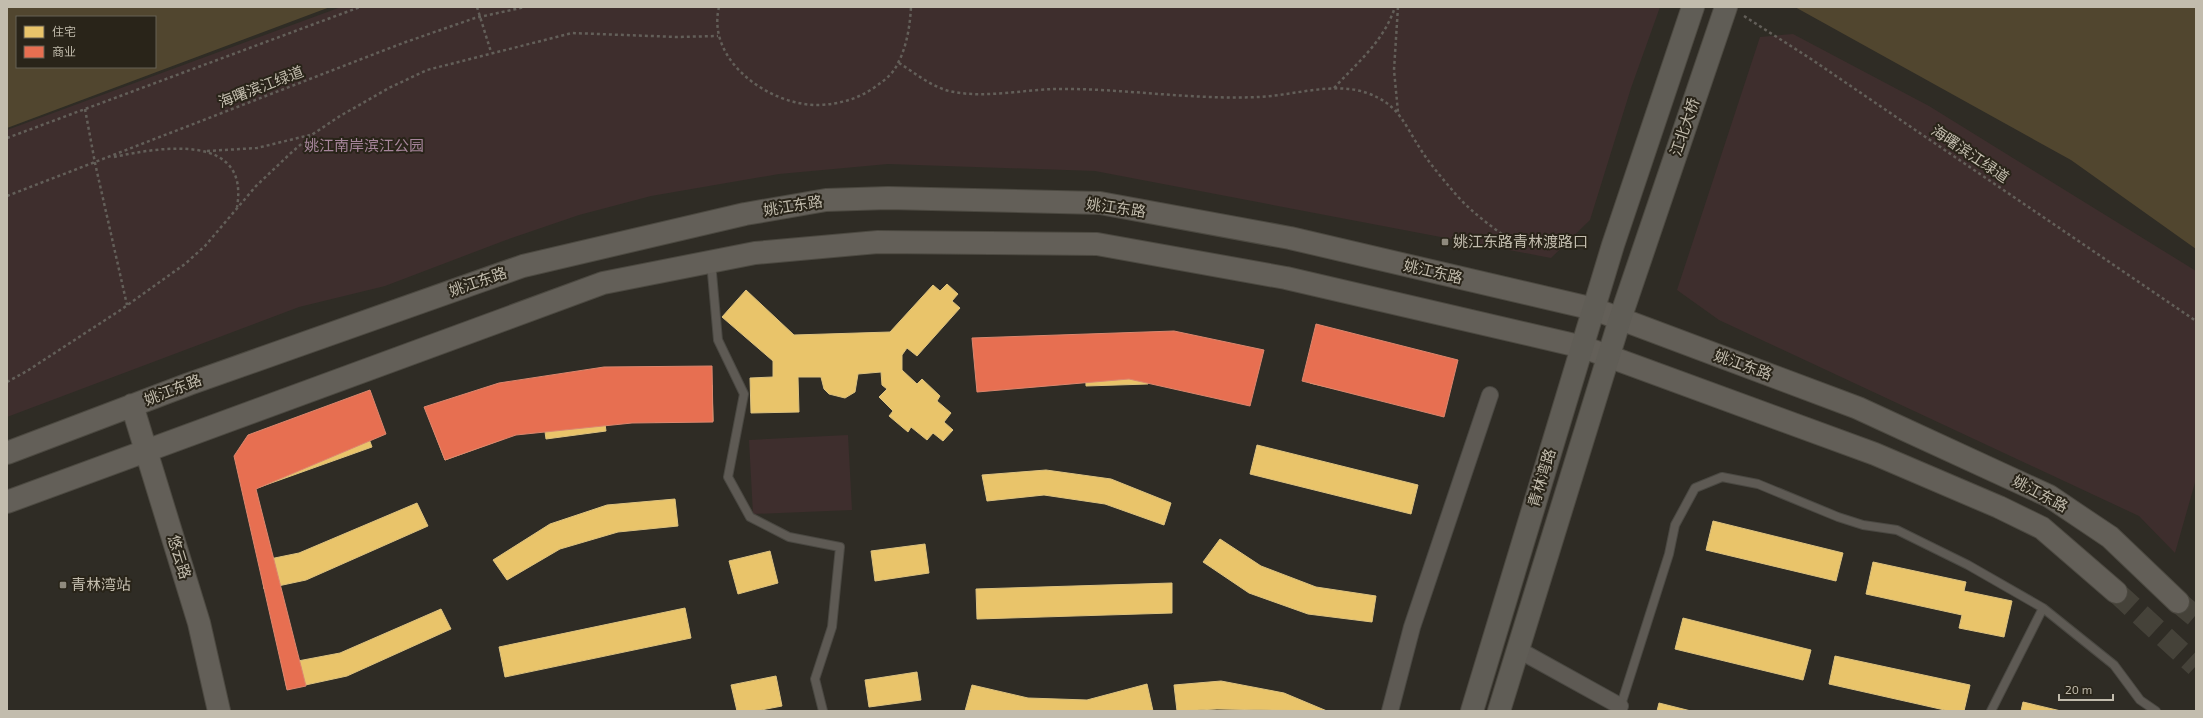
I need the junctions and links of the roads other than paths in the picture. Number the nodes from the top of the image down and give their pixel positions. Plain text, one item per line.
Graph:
1 (1694, 7) edge
2 (1732, 9) edge
3 (1613, 245) joint
4 (1644, 247) joint
5 (711, 262) junction
6 (1594, 309) junction
7 (1620, 319) junction
8 (1582, 347) junction
9 (1609, 356) junction
10 (1490, 395) dead end
11 (132, 405) junction
12 (146, 452) junction
13 (7, 453) edge
14 (7, 502) edge
15 (2116, 592) tunnel mouth
16 (2178, 602) tunnel mouth
17 (2043, 608) junction
18 (1517, 649) junction
19 (1620, 709) edge
20 (219, 711) edge
21 (823, 711) edge
22 (1390, 711) edge
23 (1472, 711) edge
24 (1499, 711) edge
25 (1991, 711) edge
26 (2156, 711) edge

1 - 3 main road, 江北大桥
2 - 4 main road, 江北大桥
3 - 6 main road, 青林湾路
4 - 7 main road, 青林湾路
5 - 8 main road, 姚江东路
5 - 12 main road, 姚江东路
5 - 21 lane
6 - 7 main road, 姚江东路
6 - 8 main road, 青林湾路
6 - 11 main road, 姚江东路
7 - 9 main road, 青林湾路
7 - 16 main road, 姚江东路
8 - 9 main road, 姚江东路
8 - 23 main road, 青林湾路
9 - 15 main road, 姚江东路
9 - 18 main road, 青林湾路
10 - 22 street
11 - 12 main road, 悠云路
11 - 13 main road, 姚江东路
12 - 14 main road, 姚江东路
12 - 20 main road, 悠云路
17 - 19 lane
17 - 25 lane
17 - 26 lane
18 - 19 street
18 - 24 main road, 青林湾路

